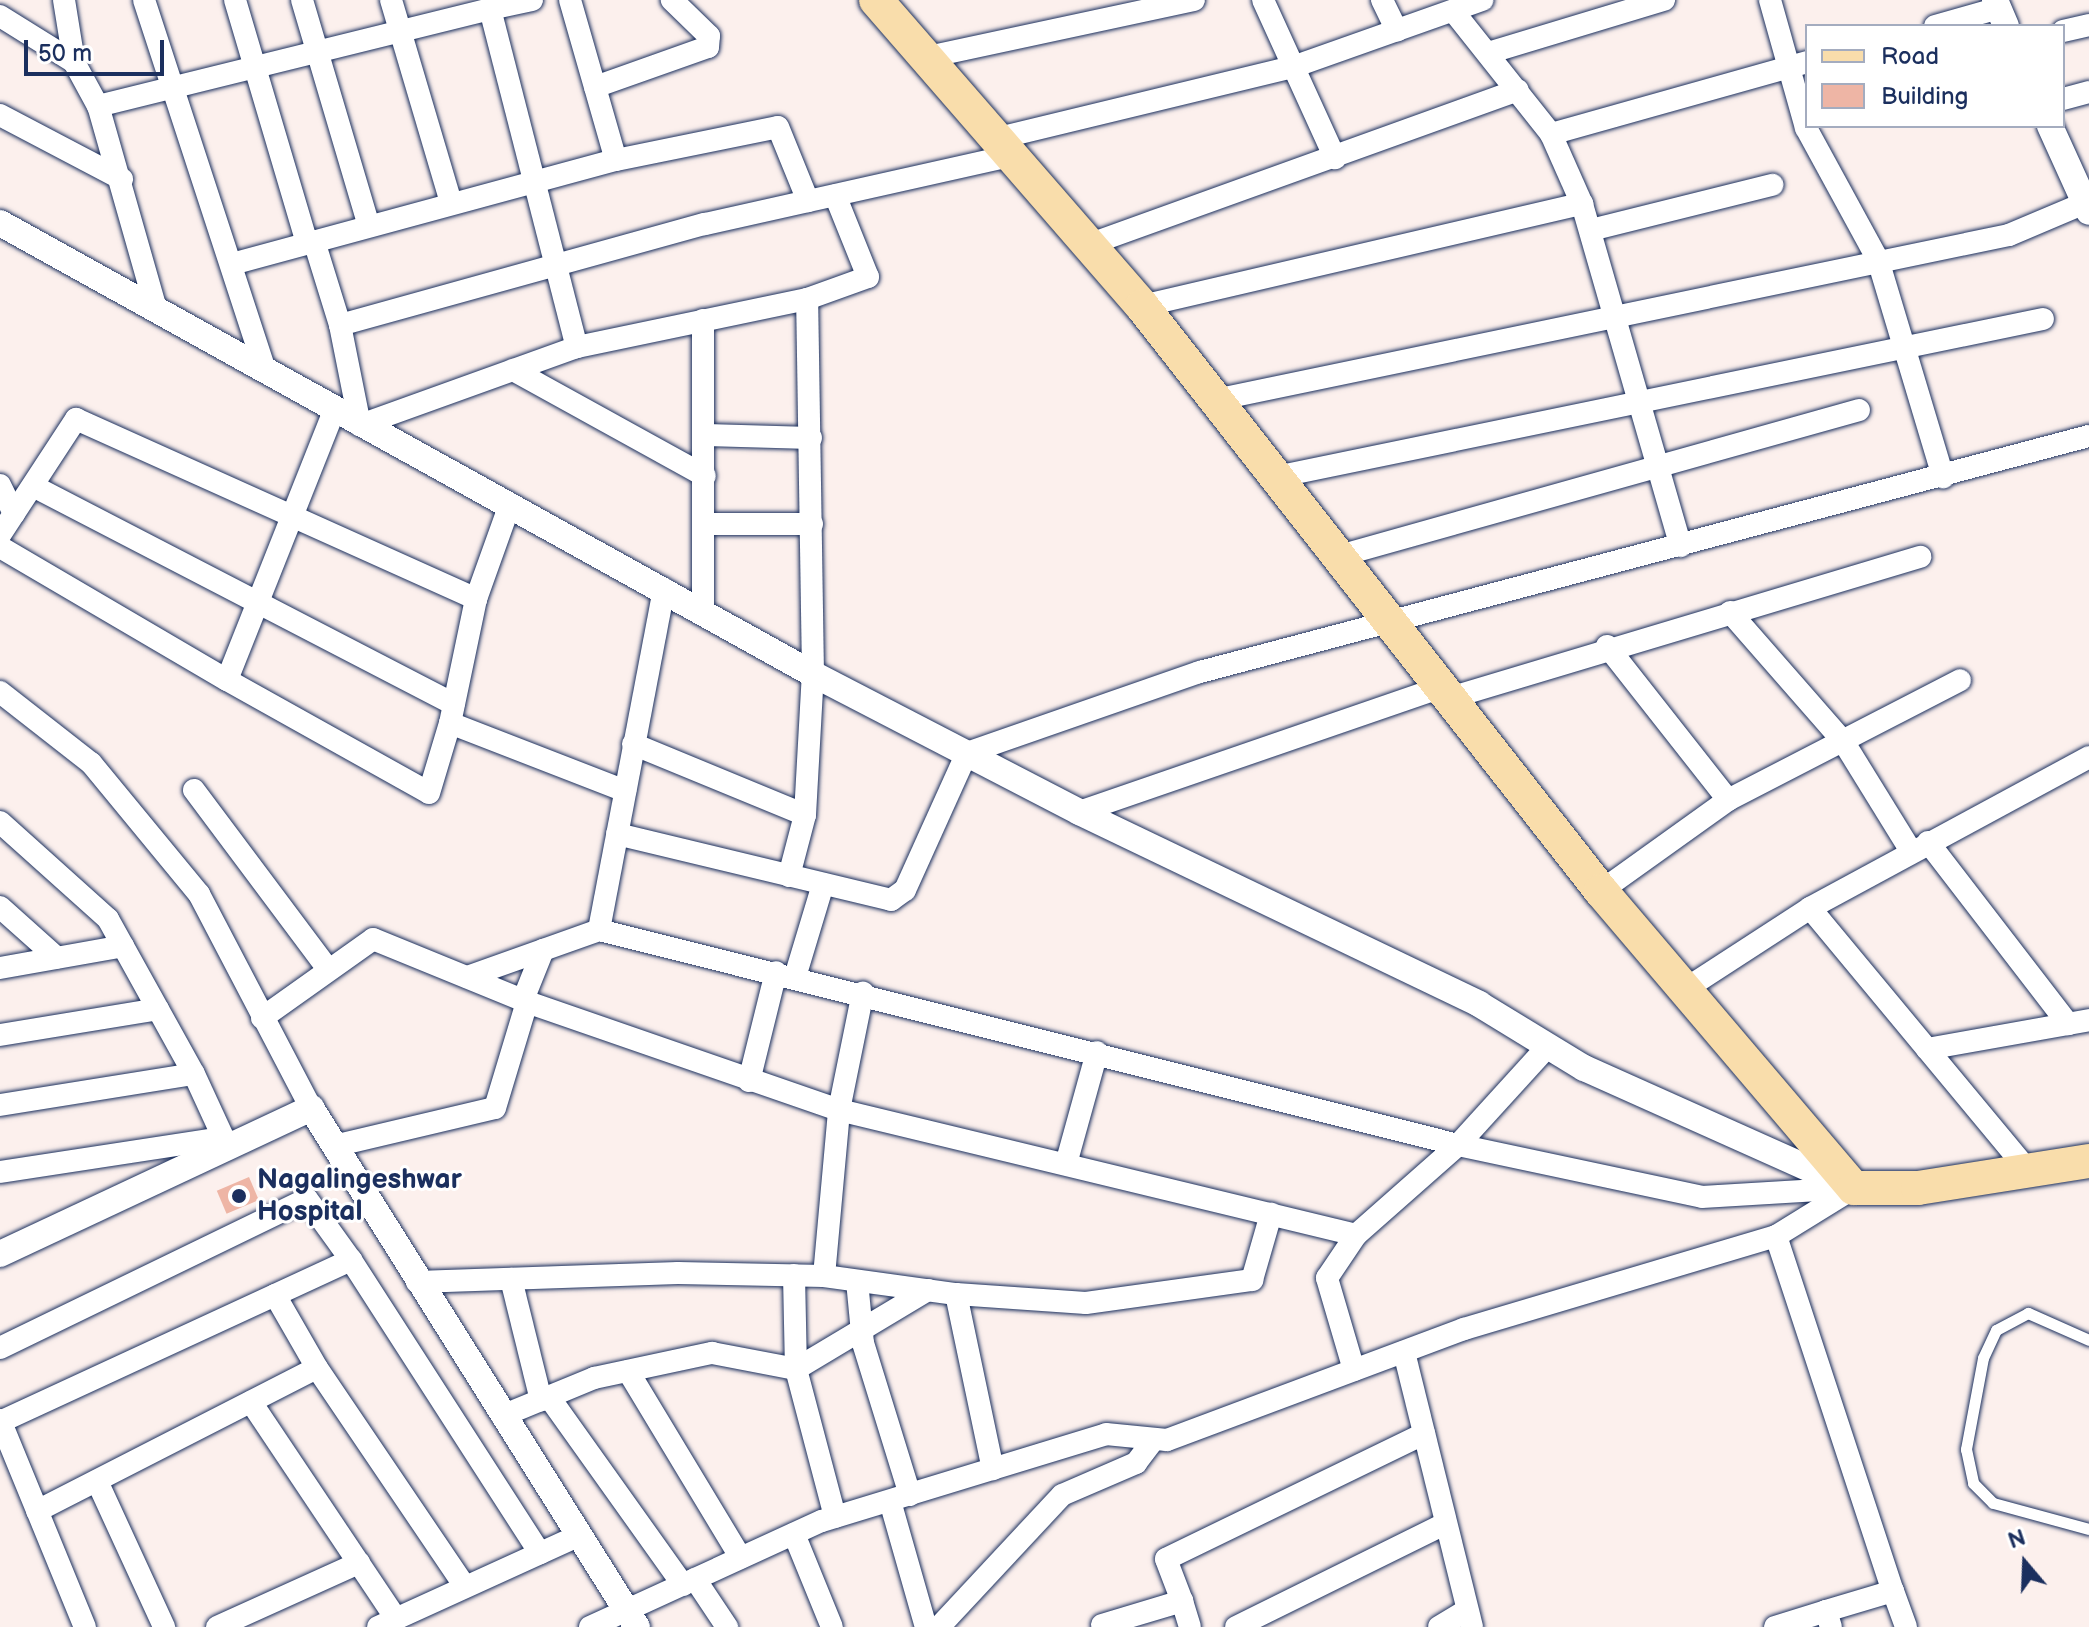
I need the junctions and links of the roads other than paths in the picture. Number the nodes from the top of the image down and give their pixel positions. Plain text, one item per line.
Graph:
1 (64, 0) edge
2 (144, 0) edge
3 (235, 0) edge
4 (302, 0) edge
5 (391, 0) edge
6 (532, 0) edge
7 (570, 0) edge
8 (672, 0) edge
9 (876, 0) edge
10 (1194, 0) edge
11 (1263, 0) edge
12 (1382, 0) edge
13 (1482, 0) edge
14 (1664, 0) edge
15 (1770, 0) edge
16 (481, 7) edge
17 (2000, 11) edge
18 (1454, 12) junction
19 (0, 16) edge
20 (1944, 24) edge
21 (2089, 25) edge
22 (1397, 31) junction
23 (2065, 31) edge
24 (400, 33) junction
25 (1488, 53) junction
26 (318, 55) junction
27 (928, 57) junction
28 (74, 62) junction
29 (1799, 64) edge
30 (1293, 67) junction
31 (259, 69) junction
32 (173, 87) junction
33 (595, 87) junction
34 (1518, 90) junction
35 (2089, 92) edge
36 (2065, 98) edge
37 (98, 106) junction
38 (0, 115) edge
39 (1805, 119) edge
40 (1806, 128) edge
41 (2051, 128) edge
42 (1551, 134) junction
43 (1006, 147) junction
44 (1335, 158) junction
45 (616, 160) junction
46 (122, 179) junction
47 (534, 181) junction
48 (1772, 185) dead end
49 (835, 195) junction
50 (808, 201) junction
51 (451, 203) junction
52 (1582, 204) junction
53 (2087, 205) edge
54 (0, 223) edge
55 (369, 226) junction
56 (1591, 230) junction
57 (311, 242) junction
58 (1085, 246) junction
59 (1878, 260) junction
60 (232, 264) junction
61 (555, 265) junction
62 (807, 299) junction
63 (154, 302) junction
64 (1142, 306) junction
65 (1615, 312) junction
66 (2043, 319) dead end
67 (703, 320) junction
68 (340, 325) junction
69 (1902, 345) junction
70 (577, 347) junction
71 (263, 365) junction
72 (513, 370) junction
73 (1215, 400) junction
74 (1637, 401) junction
75 (1859, 410) dead end
76 (334, 411) junction
77 (360, 425) junction
78 (706, 435) junction
79 (2089, 436) edge
80 (811, 438) junction
81 (1657, 466) junction
82 (705, 476) junction
83 (1276, 477) junction
84 (1943, 477) junction
85 (0, 485) edge
86 (33, 486) junction
87 (510, 504) junction
88 (14, 514) junction
89 (289, 519) junction
90 (705, 524) junction
91 (812, 524) junction
92 (0, 535) edge
93 (1681, 546) junction
94 (0, 547) edge
95 (1339, 556) junction
96 (1921, 557) dead end
97 (664, 589) junction
98 (476, 599) junction
99 (256, 601) junction
100 (703, 608) junction
101 (1730, 612) junction
102 (1391, 624) junction
103 (1607, 646) junction
104 (813, 674) junction
105 (227, 680) junction
106 (1960, 680) dead end
107 (0, 692) edge
108 (1449, 692) junction
109 (452, 714) junction
110 (1843, 741) junction
111 (633, 744) junction
112 (967, 753) junction
113 (2089, 757) edge
114 (194, 790) dead end
115 (625, 791) junction
116 (1728, 800) junction
117 (1079, 812) junction
118 (805, 815) junction
119 (0, 822) edge
120 (617, 834) junction
121 (1919, 846) junction
122 (789, 876) junction
123 (823, 884) junction
124 (1601, 891) junction
125 (0, 907) edge
126 (1810, 908) junction
127 (599, 930) junction
128 (123, 946) junction
129 (543, 950) junction
130 (57, 958) junction
131 (0, 968) edge
132 (328, 969) junction
133 (785, 974) junction
134 (467, 977) junction
135 (1687, 988) junction
136 (863, 992) junction
137 (525, 1001) junction
138 (158, 1009) junction
139 (262, 1018) junction
140 (2078, 1022) edge
141 (0, 1035) edge
142 (1548, 1046) junction
143 (1927, 1049) junction
144 (1097, 1052) junction
145 (194, 1074) junction
146 (749, 1081) junction
147 (0, 1105) edge
148 (311, 1108) junction
149 (839, 1110) junction
150 (225, 1143) junction
151 (1458, 1145) junction
152 (334, 1146) junction
153 (2089, 1161) edge
154 (1066, 1164) junction
155 (2027, 1169) junction
156 (0, 1172) edge
157 (1854, 1188) junction
158 (1271, 1214) junction
159 (1356, 1235) junction
160 (1776, 1236) junction
161 (0, 1254) edge
162 (351, 1260) junction
163 (794, 1275) junction
164 (824, 1276) junction
165 (511, 1279) junction
166 (857, 1281) junction
167 (417, 1282) junction
168 (928, 1290) junction
169 (956, 1294) junction
170 (275, 1295) junction
171 (861, 1330) junction
172 (2089, 1340) edge
173 (0, 1348) edge
174 (1404, 1352) junction
175 (317, 1368) junction
176 (796, 1369) junction
177 (1354, 1370) junction
178 (628, 1371) junction
179 (545, 1398) junction
180 (251, 1402) junction
181 (502, 1416) junction
182 (0, 1421) edge
183 (1424, 1434) junction
184 (1154, 1439) junction
185 (993, 1469) junction
186 (97, 1481) junction
187 (900, 1498) junction
188 (37, 1511) junction
189 (835, 1517) junction
190 (1446, 1523) junction
191 (2089, 1529) edge
192 (794, 1534) junction
193 (580, 1535) junction
194 (540, 1553) junction
195 (741, 1558) junction
196 (359, 1563) junction
197 (689, 1582) junction
198 (465, 1587) junction
199 (1893, 1591) junction
200 (1182, 1601) junction
201 (633, 1618) edge
202 (1470, 1618) edge
203 (1829, 1619) edge
204 (387, 1623) edge
205 (1099, 1626) edge
206 (85, 1627) edge
207 (164, 1627) edge
208 (217, 1627) edge
209 (590, 1627) edge
210 (727, 1627) edge
211 (832, 1627) edge
212 (926, 1627) edge
213 (939, 1627) edge
214 (1190, 1627) edge
215 (1236, 1627) edge
216 (1439, 1627) edge
217 (1775, 1627) edge
218 (1906, 1627) edge

1 - 28 street
2 - 32 street
3 - 31 street
4 - 26 street
5 - 24 street
6 - 16 street
7 - 33 street
8 - 33 street
9 - 27 main road
10 - 27 street
11 - 30 street
12 - 22 street
13 - 18 street
14 - 25 street
15 - 29 street
16 - 24 street
16 - 47 street
17 - 20 street
18 - 22 street
18 - 25 street
19 - 28 street
21 - 23 street
22 - 30 street
24 - 26 street
24 - 51 street
25 - 34 street
26 - 31 street
26 - 55 street
27 - 43 main road
28 - 37 street
29 - 39 street
29 - 42 street
30 - 43 street
30 - 44 street
31 - 32 street
31 - 57 street
32 - 37 street
32 - 60 street
33 - 45 street
34 - 42 street
34 - 44 street
35 - 36 street
37 - 46 street
38 - 46 street
40 - 59 street
41 - 53 street
42 - 52 street
43 - 49 street
43 - 58 main road
44 - 58 street
45 - 47 street
45 - 50 street
46 - 63 street
47 - 51 street
47 - 61 street
48 - 56 street
49 - 50 street
49 - 62 street
50 - 61 street
51 - 55 street
52 - 56 street
52 - 64 street
53 - 59 street
54 - 63 street
55 - 57 street
56 - 65 street
57 - 60 street
57 - 68 street
58 - 64 main road
59 - 65 street
59 - 69 street
60 - 71 street
61 - 68 street
61 - 70 street
62 - 67 street
62 - 80 street
63 - 71 street
64 - 73 main road
65 - 73 street
65 - 74 street
66 - 69 street
67 - 70 street
67 - 78 street
68 - 77 street
69 - 74 street
69 - 84 street
70 - 72 street
71 - 76 street
72 - 77 street
72 - 82 street
73 - 83 main road
74 - 81 street
74 - 83 street
75 - 81 street
76 - 77 street
76 - 89 street
77 - 87 street
78 - 80 street
78 - 82 street
79 - 84 street
80 - 91 street
81 - 93 street
81 - 95 street
82 - 90 street
83 - 95 main road
84 - 93 street
85 - 88 street
86 - 88 street
86 - 89 street
86 - 99 street
87 - 97 street
87 - 98 street
88 - 92 street
89 - 98 street
89 - 99 street
90 - 91 street
90 - 100 street
91 - 104 street
93 - 102 street
94 - 105 street
95 - 102 main road
96 - 101 street
97 - 100 street
97 - 111 street
98 - 109 street
99 - 105 street
99 - 109 street
100 - 104 street
101 - 103 street
101 - 110 street
102 - 108 main road
102 - 112 street
103 - 108 street
103 - 116 street
104 - 112 street
104 - 118 street
105 - 109 street
106 - 110 street
107 - 139 street
108 - 117 street
108 - 124 main road
109 - 115 street
110 - 116 street
110 - 121 street
111 - 115 street
111 - 118 street
112 - 117 street
112 - 123 street
113 - 121 street
114 - 132 street
115 - 120 street
116 - 124 street
117 - 142 street
118 - 122 street
119 - 128 street
120 - 122 street
120 - 127 street
121 - 126 street
121 - 140 street
122 - 123 street
123 - 133 street
124 - 135 main road
125 - 130 street
126 - 135 street
126 - 143 street
127 - 129 street
127 - 133 street
128 - 130 street
128 - 138 street
129 - 134 street
129 - 137 street
130 - 131 street
132 - 134 street
132 - 139 street
133 - 136 street
133 - 146 street
134 - 137 street
135 - 157 main road
136 - 144 street
136 - 149 street
137 - 146 street
137 - 152 street
138 - 141 street
138 - 145 street
139 - 148 street
140 - 143 street
142 - 151 street
142 - 157 street
143 - 155 street
144 - 151 street
144 - 154 street
145 - 147 street
145 - 150 street
146 - 149 street
148 - 150 street
148 - 152 street
149 - 154 street
149 - 164 street
150 - 156 street
150 - 161 street
151 - 157 street
151 - 159 street
152 - 167 street
153 - 155 main road
154 - 158 street
155 - 157 main road
157 - 160 street
158 - 159 street
158 - 169 street
159 - 177 street
160 - 174 street
160 - 199 street
162 - 170 street
162 - 173 street
162 - 194 street
163 - 164 street
163 - 165 street
163 - 176 street
164 - 166 street
165 - 167 street
165 - 179 street
166 - 168 street
166 - 171 street
167 - 181 street
168 - 169 street
168 - 171 street
169 - 185 street
170 - 175 street
170 - 182 street
171 - 176 street
171 - 187 street
172 - 191 lane
174 - 177 street
174 - 183 street
175 - 180 street
175 - 198 street
176 - 178 street
176 - 189 street
177 - 184 street
178 - 179 street
178 - 195 street
179 - 181 street
179 - 197 street
180 - 186 street
180 - 196 street
181 - 193 street
182 - 188 street
183 - 190 street
183 - 200 street
184 - 185 street
184 - 213 street
185 - 187 street
186 - 188 street
186 - 207 street
187 - 189 street
187 - 212 street
188 - 206 street
189 - 192 street
190 - 202 street
190 - 215 street
192 - 195 street
192 - 211 street
193 - 194 street
193 - 201 street
194 - 198 street
195 - 197 street
196 - 204 street
196 - 208 street
197 - 201 street
197 - 210 street
198 - 204 street
199 - 203 street
199 - 218 street
200 - 205 street
200 - 214 street
201 - 209 street
202 - 216 street
203 - 217 street

